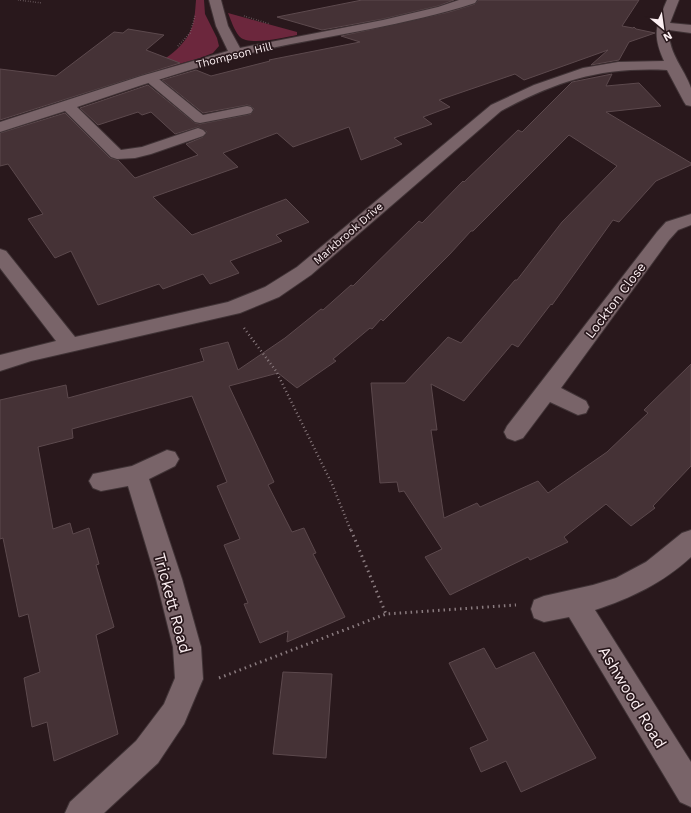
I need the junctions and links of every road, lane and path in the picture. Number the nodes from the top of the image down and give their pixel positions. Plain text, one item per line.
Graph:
1 (18, 0) edge
2 (472, 0) edge
3 (673, 0) edge
4 (42, 4) dead end
5 (216, 4) edge
6 (663, 26) junction
7 (691, 29) edge
8 (308, 38) junction
9 (236, 53) junction
10 (673, 66) junction
11 (150, 78) junction
12 (691, 102) edge
13 (68, 106) junction
14 (247, 110) dead end
15 (0, 127) edge
16 (198, 133) dead end
17 (691, 219) edge
18 (0, 255) edge
19 (233, 308) junction
20 (70, 345) junction
21 (0, 363) edge
22 (547, 392) junction
23 (578, 407) dead end
24 (515, 432) dead end
25 (167, 459) dead end
26 (136, 475) junction
27 (101, 481) dead end
28 (691, 540) edge
29 (576, 604) junction
30 (544, 609) joint
31 (386, 614) junction
32 (189, 678) junction
33 (691, 791) edge
34 (81, 813) edge

1 - 4 path
2 - 8 street, Thompson Hill
3 - 6 street
5 - 8 path
5 - 9 street
6 - 7 street
6 - 10 street
8 - 9 street, Thompson Hill
9 - 11 street, Thompson Hill
10 - 12 street
10 - 19 street, Markbrook Drive
11 - 13 street, Thompson Hill
11 - 14 lane
13 - 15 street, Thompson Hill
13 - 16 street
17 - 22 street, Lockton Close
18 - 20 street
19 - 20 street, Markbrook Drive
19 - 31 path
20 - 21 street, Markbrook Drive
22 - 23 street
22 - 24 street, Lockton Close
25 - 26 street
26 - 27 street
26 - 32 street, Trickett Road
28 - 29 street
29 - 30 street
29 - 33 street, Ashwood Road
30 - 31 path
31 - 32 path
32 - 34 street, Trickett Road

